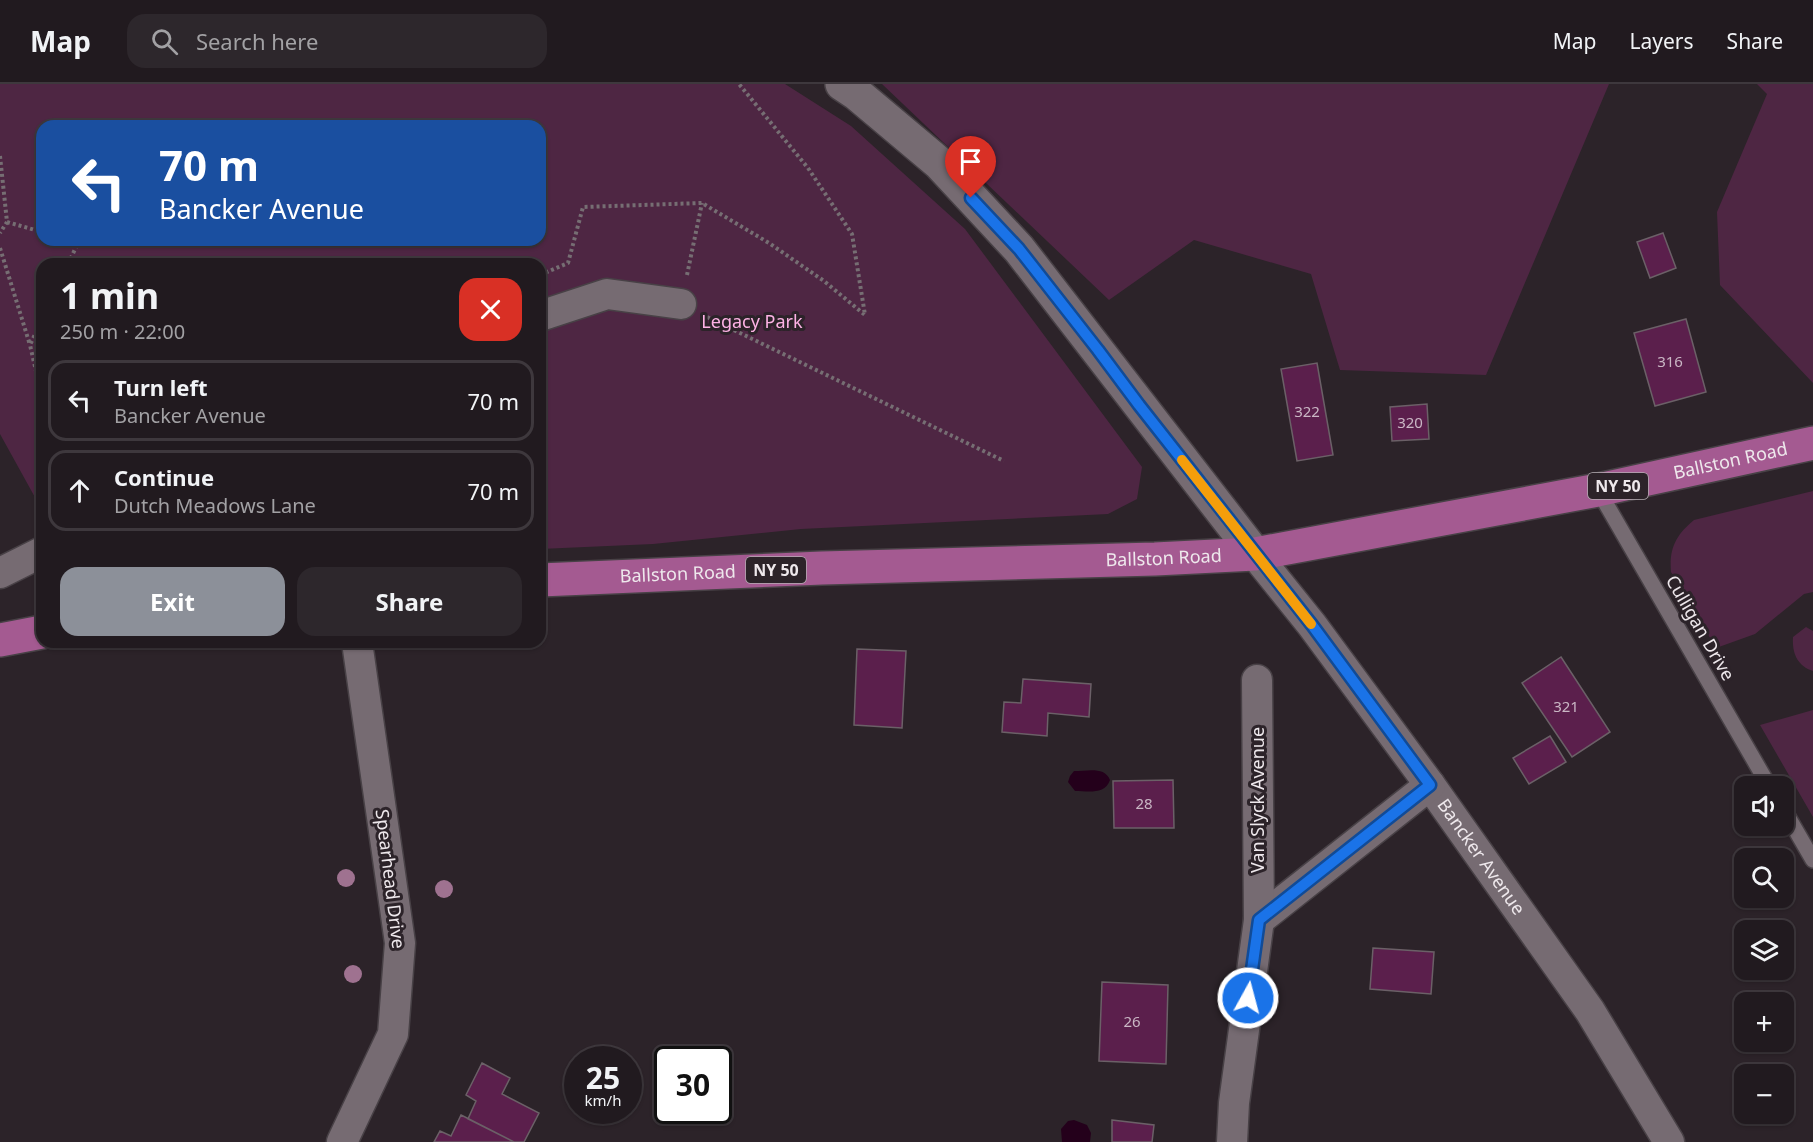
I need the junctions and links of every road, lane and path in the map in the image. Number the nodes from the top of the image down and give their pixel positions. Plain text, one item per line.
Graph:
1 (739, 84) edge
2 (842, 84) edge
3 (0, 156) edge
4 (702, 203) junction
5 (7, 222) junction
6 (36, 230) edge
7 (0, 233) edge
8 (0, 248) edge
9 (546, 272) edge
10 (681, 304) junction
11 (546, 314) edge
12 (36, 332) edge
13 (30, 345) junction
14 (36, 371) edge
15 (1813, 443) edge
16 (1004, 461) dead end
17 (1598, 490) junction
18 (1255, 554) junction
19 (36, 555) edge
20 (0, 573) edge
21 (546, 580) edge
22 (36, 633) edge
23 (0, 640) edge
24 (358, 648) edge
25 (1257, 680) dead end
26 (1763, 776) edge
27 (1430, 785) junction
28 (1794, 827) edge
29 (1813, 860) edge
30 (1259, 920) junction
31 (342, 1142) edge
32 (1232, 1142) edge
33 (1669, 1142) edge

1 - 4 path
2 - 18 street
3 - 5 path
4 - 9 path
4 - 10 path
5 - 6 path
5 - 7 path
8 - 13 path
10 - 11 street
10 - 16 path
12 - 13 path
13 - 14 path
15 - 17 main road, Ballston Road / NY 50
17 - 18 main road, Ballston Road / NY 50
17 - 26 lane, Culligan Drive
18 - 21 main road, Ballston Road / NY 50
18 - 27 street, Bancker Avenue
19 - 20 street
22 - 23 main road
24 - 31 street, Spearhead Drive
25 - 30 street, Van Slyck Avenue
27 - 30 street
27 - 33 street, Bancker Avenue
28 - 29 lane
30 - 32 street, Van Slyck Avenue

